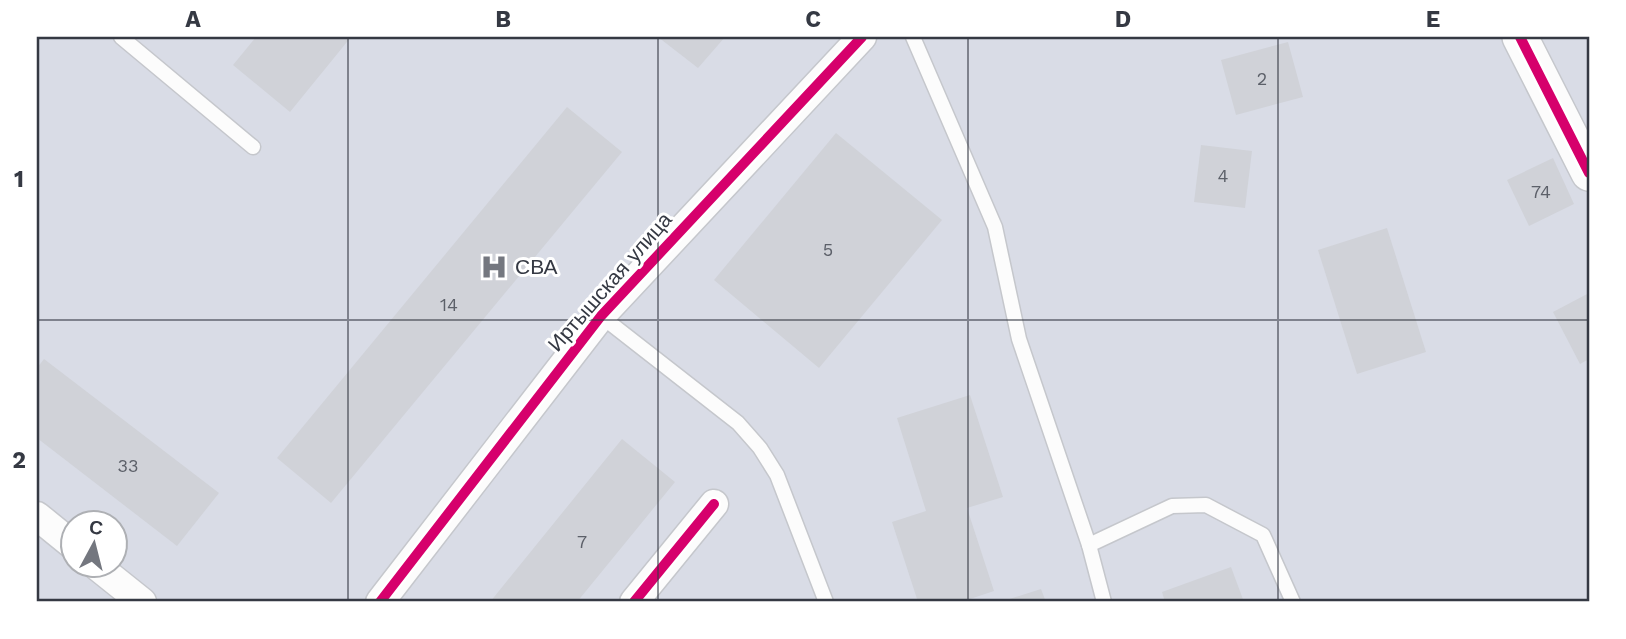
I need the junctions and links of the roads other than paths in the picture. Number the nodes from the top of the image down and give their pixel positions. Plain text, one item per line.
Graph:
1 (121, 37) edge
2 (862, 37) edge
3 (913, 37) edge
4 (1520, 37) edge
5 (253, 147) dead end
6 (1589, 173) edge
7 (601, 316) junction
8 (714, 503) dead end
9 (37, 516) edge
10 (60, 535) edge
11 (1089, 545) junction
12 (115, 580) edge
13 (142, 602) edge
14 (380, 602) edge
15 (634, 602) edge
16 (827, 602) edge
17 (1104, 602) edge
18 (1293, 602) edge

1 - 5 lane
2 - 7 street, Иртышская улица
3 - 11 lane
4 - 6 street
7 - 14 street, Иртышская улица
7 - 16 lane
8 - 15 street
9 - 10 street
11 - 17 lane
11 - 18 lane
12 - 13 street

